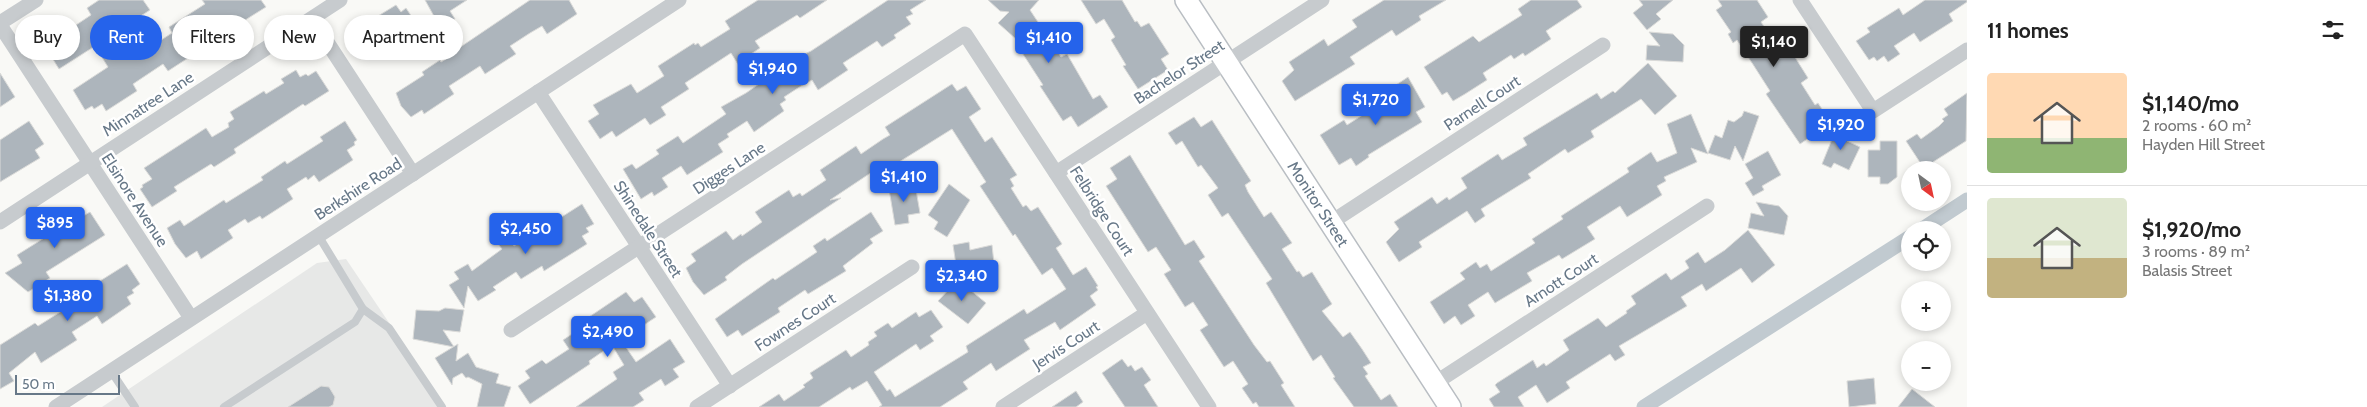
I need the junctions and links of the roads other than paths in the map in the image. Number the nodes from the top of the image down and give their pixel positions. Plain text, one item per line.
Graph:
1 (36, 0) edge
2 (340, 0) edge
3 (679, 0) edge
4 (1186, 0) edge
5 (1322, 0) edge
6 (1800, 0) edge
7 (317, 15) edge
8 (0, 24) edge
9 (966, 34) joint
10 (1602, 45) dead end
11 (264, 49) edge
12 (1967, 50) edge
13 (334, 52) edge
14 (1226, 62) junction
15 (538, 92) junction
16 (90, 163) junction
17 (1056, 173) junction
18 (412, 174) junction
19 (1706, 206) dead end
20 (0, 222) edge
21 (1330, 223) junction
22 (318, 235) junction
23 (639, 247) junction
24 (912, 267) dead end
25 (363, 309) junction
26 (1147, 313) junction
27 (191, 318) junction
28 (511, 330) dead end
29 (111, 371) junction
30 (1435, 383) junction
31 (730, 386) junction
32 (56, 407) edge
33 (135, 407) edge
34 (224, 407) edge
35 (442, 407) edge
36 (697, 407) edge
37 (1003, 407) edge
38 (1208, 407) edge
39 (1450, 407) edge

1 - 8 street
2 - 7 street, Minnatree Lane
3 - 15 street, Berkshire Road
4 - 14 street, Monitor Street
5 - 14 street, Bachelor Street
6 - 12 street
8 - 16 street, Elsinore Avenue
9 - 17 street, Felbridge Court
9 - 23 street, Digges Lane
10 - 21 street, Parnell Court
11 - 16 street, Minnatree Lane
13 - 18 street
14 - 17 street, Bachelor Street
14 - 21 street, Monitor Street
15 - 18 street, Berkshire Road
15 - 23 street, Shinedale Street
16 - 20 street, Minnatree Lane
16 - 27 street, Elsinore Avenue
17 - 26 street, Felbridge Court
18 - 22 street, Berkshire Road
19 - 30 street, Arnott Court
21 - 30 street, Monitor Street
22 - 25 lane
22 - 27 street, Berkshire Road
23 - 28 street, Digges Lane
23 - 31 street, Shinedale Street
24 - 31 street, Fownes Court
25 - 34 lane
25 - 35 lane
26 - 37 street, Jervis Court
26 - 38 street, Felbridge Court
27 - 29 street, Berkshire Road
29 - 32 street, Berkshire Road
29 - 33 lane
30 - 39 street, Monitor Street
31 - 36 street, Fownes Court

